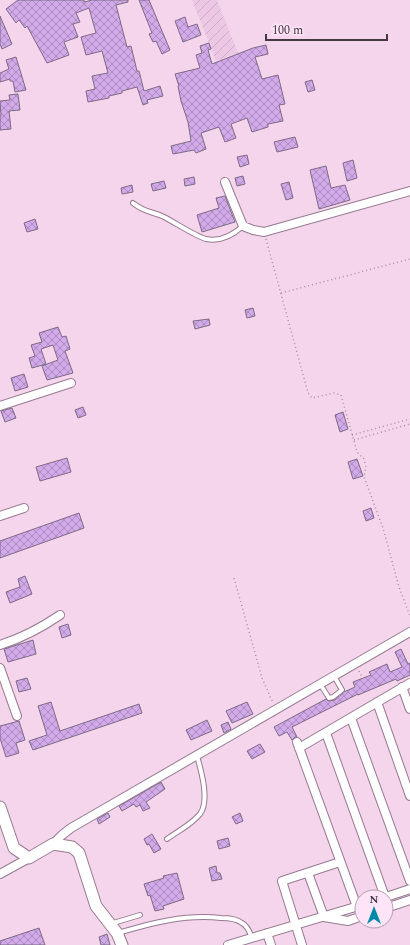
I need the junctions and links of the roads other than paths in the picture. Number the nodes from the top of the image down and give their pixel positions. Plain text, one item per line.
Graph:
1 (226, 182) dead end
2 (410, 191) edge
3 (133, 203) dead end
4 (243, 226) junction
5 (71, 383) dead end
6 (0, 406) edge
7 (24, 508) dead end
8 (0, 516) edge
9 (60, 615) dead end
10 (410, 632) edge
11 (0, 645) edge
12 (0, 668) edge
13 (334, 676) junction
14 (410, 683) edge
15 (320, 684) junction
16 (402, 687) junction
17 (377, 702) junction
18 (410, 709) edge
19 (17, 716) dead end
20 (351, 718) junction
21 (326, 733) junction
22 (197, 756) junction
23 (410, 796) edge
24 (0, 807) edge
25 (167, 838) dead end
26 (53, 844) junction
27 (29, 858) junction
28 (340, 862) junction
29 (308, 872) junction
30 (0, 874) edge
31 (410, 881) edge
32 (383, 889) edge
33 (410, 889) edge
34 (354, 894) edge
35 (394, 894) edge
36 (410, 900) edge
37 (394, 905) edge
38 (354, 908) edge
39 (140, 915) dead end
40 (324, 917) junction
41 (354, 919) edge
42 (110, 924) junction
43 (296, 925) junction
44 (117, 933) junction
45 (267, 934) junction
46 (252, 938) junction
47 (240, 943) edge
48 (122, 945) edge
49 (228, 945) edge
50 (271, 945) edge
51 (302, 945) edge

1 - 4 street
2 - 4 street
3 - 4 lane
5 - 6 street
7 - 8 street
9 - 11 street
10 - 13 street
12 - 19 street
13 - 15 street
13 - 15 lane
14 - 16 street
15 - 22 street
16 - 17 street
16 - 18 street
17 - 20 street
17 - 23 street
20 - 21 street
20 - 31 street
21 - 28 street
21 - 32 street
22 - 25 lane
22 - 26 street
24 - 27 street
26 - 27 street
26 - 42 street
27 - 30 street
28 - 29 street
28 - 34 street
29 - 40 street
29 - 43 street
33 - 35 street
36 - 37 street
38 - 40 street
39 - 42 lane
40 - 41 street
40 - 43 street
42 - 44 street
43 - 45 street
43 - 51 street
44 - 46 lane
44 - 48 street
45 - 46 street
45 - 50 street
46 - 47 street
47 - 49 street

